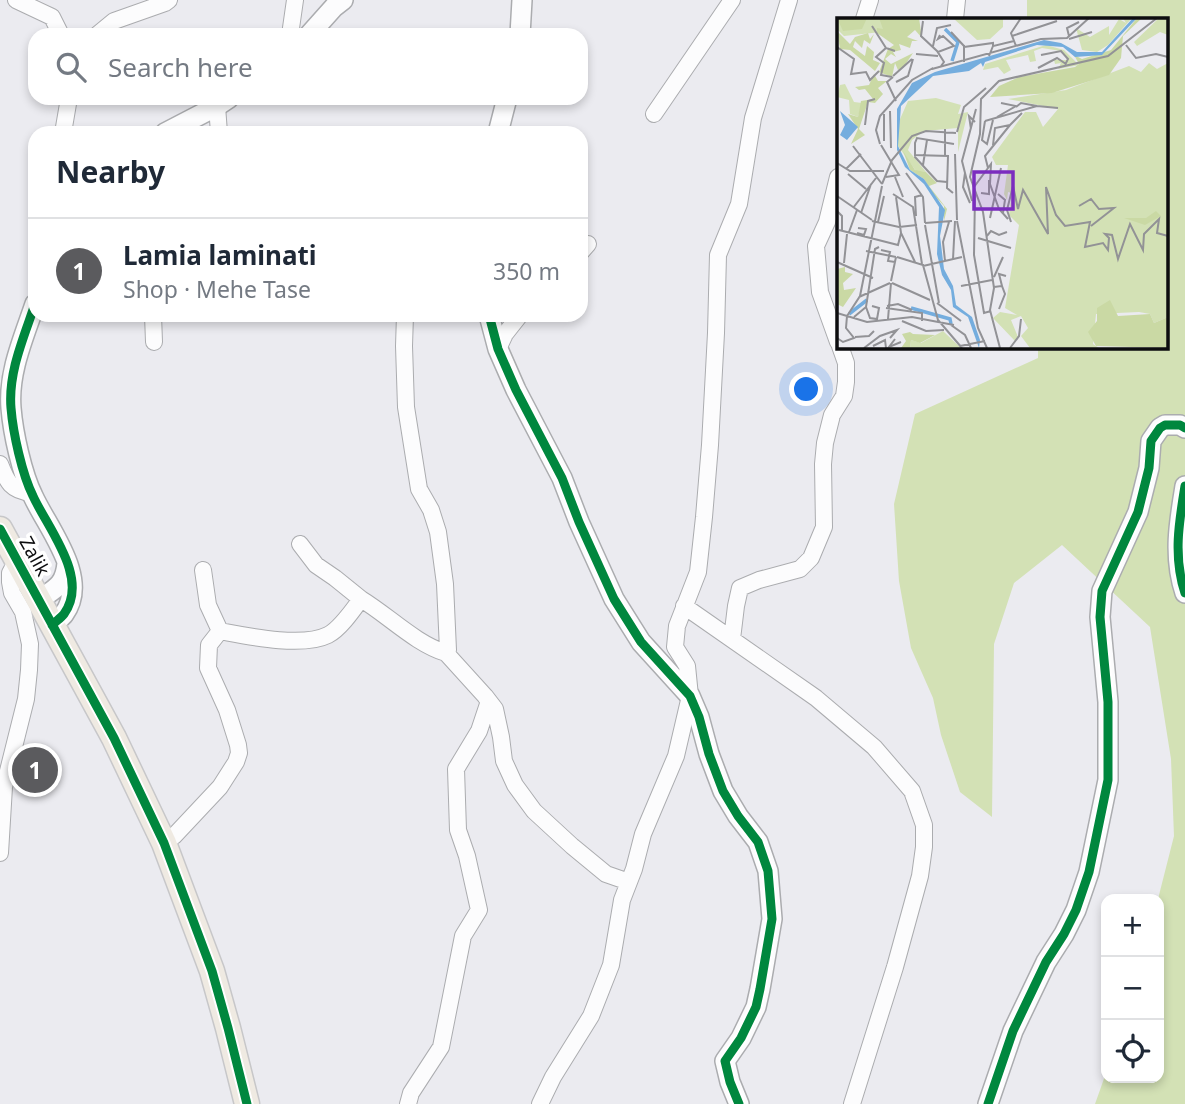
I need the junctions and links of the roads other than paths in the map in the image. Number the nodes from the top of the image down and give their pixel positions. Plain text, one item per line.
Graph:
1 (16, 0) edge
2 (169, 0) edge
3 (295, 0) edge
4 (343, 0) edge
5 (522, 0) edge
6 (732, 0) edge
7 (789, 0) edge
8 (870, 0) edge
9 (957, 0) edge
10 (864, 18) edge
11 (955, 18) edge
12 (58, 28) edge
13 (106, 28) edge
14 (291, 28) edge
15 (315, 28) edge
16 (520, 28) edge
17 (68, 105) edge
18 (217, 105) edge
19 (223, 105) edge
20 (504, 105) edge
21 (654, 114) dead end
22 (64, 126) edge
23 (178, 126) edge
24 (220, 126) edge
25 (500, 126) edge
26 (837, 181) edge
27 (29, 322) edge
28 (153, 322) edge
29 (405, 322) edge
30 (491, 322) edge
31 (514, 322) edge
32 (837, 339) edge
33 (154, 342) dead end
34 (840, 348) edge
35 (498, 349) junction
36 (1185, 428) edge
37 (0, 464) edge
38 (1185, 486) edge
39 (32, 494) junction
40 (0, 529) edge
41 (300, 544) dead end
42 (17, 560) junction
43 (67, 561) junction
44 (203, 570) dead end
45 (1185, 593) edge
46 (361, 599) junction
47 (39, 600) junction
48 (684, 606) junction
49 (52, 625) junction
50 (219, 631) junction
51 (732, 639) junction
52 (446, 653) junction
53 (690, 696) junction
54 (489, 701) junction
55 (164, 843) junction
56 (0, 853) edge
57 (629, 882) junction
58 (247, 1104) edge
59 (408, 1104) edge
60 (540, 1104) edge
61 (739, 1104) edge
62 (852, 1104) edge
63 (988, 1104) edge

1 - 12 street
2 - 13 street
3 - 14 street
4 - 15 street
5 - 16 street
6 - 21 street
7 - 48 street
8 - 10 street
9 - 11 street
17 - 22 street
18 - 23 street
19 - 24 street
20 - 25 street
26 - 32 street
27 - 39 street
28 - 33 street
29 - 52 street
30 - 35 street
31 - 35 street
34 - 51 street
35 - 53 street
36 - 63 street
37 - 39 street
38 - 45 street
39 - 43 street
40 - 42 main road, Zalik
41 - 46 street
42 - 47 main road, Zalik
42 - 56 street
43 - 47 street
43 - 49 street
44 - 50 street
46 - 50 street
46 - 52 street
47 - 49 main road, Zalik
48 - 51 street
48 - 53 street
49 - 55 main road, Zalik
50 - 55 street
51 - 62 street
52 - 54 street
53 - 57 street
53 - 61 street
54 - 57 street
54 - 59 street
55 - 58 main road, Zalik
57 - 60 street

